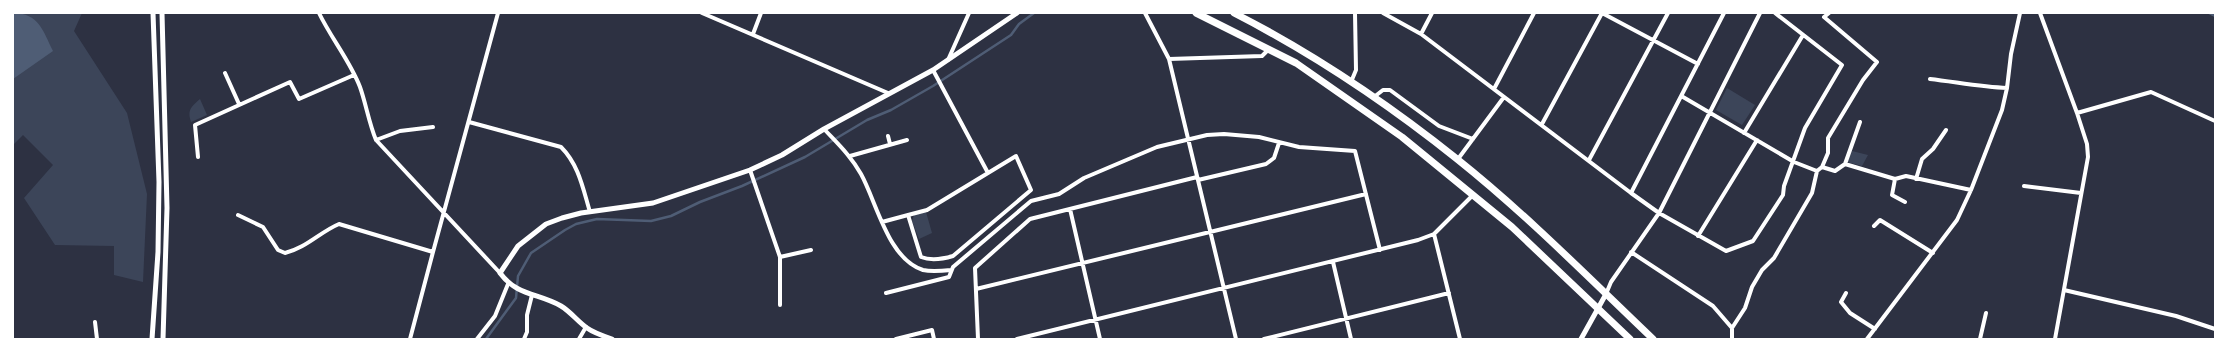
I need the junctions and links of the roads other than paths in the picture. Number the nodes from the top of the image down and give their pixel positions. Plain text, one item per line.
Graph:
1 (153, 13) edge
2 (162, 13) edge
3 (319, 13) edge
4 (498, 13) edge
5 (702, 13) edge
6 (762, 13) edge
7 (969, 13) edge
8 (1017, 13) edge
9 (1145, 13) edge
10 (1196, 13) edge
11 (1234, 13) edge
12 (1355, 13) edge
13 (1383, 13) edge
14 (1432, 13) edge
15 (1526, 13) edge
16 (1668, 13) edge
17 (1724, 13) edge
18 (1760, 13) edge
19 (1775, 13) edge
20 (1829, 13) edge
21 (2020, 13) edge
22 (2040, 13) edge
23 (1533, 14) edge
24 (1244, 15) edge
25 (753, 34) junction
26 (1421, 34) junction
27 (1803, 35) junction
28 (1653, 40) junction
29 (1269, 49) junction
30 (1169, 59) junction
31 (948, 60) junction
32 (1698, 64) junction
33 (933, 70) junction
34 (225, 73) dead end
35 (354, 75) junction
36 (1930, 79) dead end
37 (1351, 82) junction
38 (2008, 88) junction
39 (1494, 89) junction
40 (888, 93) junction
41 (1374, 97) junction
42 (1504, 97) junction
43 (1683, 97) junction
44 (239, 104) junction
45 (1708, 112) junction
46 (2077, 113) junction
47 (2215, 121) edge
48 (469, 122) junction
49 (1860, 122) dead end
50 (1542, 124) junction
51 (433, 127) dead end
52 (824, 129) junction
53 (1946, 130) dead end
54 (1744, 133) junction
55 (888, 136) dead end
56 (1188, 139) junction
57 (1473, 139) junction
58 (376, 140) junction
59 (906, 140) dead end
60 (1757, 140) junction
61 (1279, 143) junction
62 (890, 144) junction
63 (850, 156) junction
64 (198, 157) dead end
65 (1458, 159) junction
66 (1589, 160) junction
67 (1794, 162) junction
68 (1845, 164) junction
69 (1822, 167) junction
70 (750, 170) junction
71 (1816, 171) junction
72 (988, 173) junction
73 (1197, 179) junction
74 (1916, 179) junction
75 (1895, 180) junction
76 (2024, 186) dead end
77 (1971, 190) junction
78 (2082, 192) junction
79 (1631, 193) junction
80 (1366, 194) junction
81 (1474, 194) junction
82 (1906, 202) dead end
83 (1070, 209) junction
84 (590, 212) junction
85 (1659, 213) junction
86 (238, 215) dead end
87 (444, 215) junction
88 (908, 215) junction
89 (882, 222) junction
90 (1874, 226) dead end
91 (1210, 232) junction
92 (1434, 234) junction
93 (1698, 236) junction
94 (811, 250) dead end
95 (1380, 250) junction
96 (433, 252) junction
97 (1631, 252) junction
98 (1933, 253) junction
99 (780, 257) junction
100 (1084, 262) junction
101 (1333, 262) junction
102 (951, 270) junction
103 (500, 274) junction
104 (510, 285) junction
105 (976, 289) junction
106 (1224, 289) junction
107 (2064, 290) junction
108 (886, 293) dead end
109 (1449, 293) junction
110 (1846, 293) dead end
111 (1606, 294) junction
112 (532, 295) junction
113 (780, 305) dead end
114 (1598, 309) junction
115 (1986, 313) dead end
116 (1346, 319) junction
117 (1095, 320) junction
118 (95, 322) dead end
119 (586, 327) junction
120 (1732, 328) junction
121 (1875, 329) junction
122 (2215, 329) edge
123 (97, 339) edge
124 (152, 339) edge
125 (163, 339) edge
126 (410, 339) edge
127 (477, 339) edge
128 (524, 339) edge
129 (579, 339) edge
130 (612, 339) edge
131 (896, 339) edge
132 (934, 339) edge
133 (978, 339) edge
134 (1017, 339) edge
135 (1100, 339) edge
136 (1236, 339) edge
137 (1264, 339) edge
138 (1351, 339) edge
139 (1460, 339) edge
140 (1581, 339) edge
141 (1630, 339) edge
142 (1653, 339) edge
143 (1732, 339) edge
144 (1867, 339) edge
145 (1980, 339) edge
146 (2055, 339) edge

1 - 124 street
2 - 125 street
3 - 35 street
4 - 48 street
5 - 25 street
6 - 25 street
7 - 31 street
8 - 31 street
9 - 30 street
10 - 29 highway
11 - 24 highway
12 - 37 street
13 - 26 street
14 - 26 street
15 - 23 street
16 - 28 street
17 - 32 street
18 - 45 street
19 - 27 street
20 - 69 street
21 - 38 street
22 - 46 street
23 - 39 street
24 - 37 highway
25 - 40 street
26 - 39 street
27 - 54 street
27 - 67 street
28 - 32 street
28 - 50 street
28 - 66 street
29 - 30 street
29 - 81 highway
30 - 56 street
31 - 33 street
32 - 43 street
33 - 40 street
33 - 72 street
34 - 44 street
35 - 44 street
35 - 58 street
36 - 38 street
37 - 41 highway
38 - 77 street
39 - 42 street
40 - 52 street
41 - 57 street
41 - 65 highway
42 - 50 street
42 - 57 street
43 - 45 street
43 - 79 street
44 - 64 street
45 - 54 street
45 - 85 street
46 - 47 street
46 - 78 street
48 - 84 street
48 - 87 street
49 - 68 street
50 - 66 street
51 - 58 street
52 - 63 street
52 - 70 street
53 - 74 street
54 - 60 street
55 - 62 street
56 - 61 street
56 - 73 street
56 - 102 street
57 - 65 street
58 - 87 street
59 - 62 street
60 - 67 street
60 - 93 street
61 - 73 street
61 - 80 street
62 - 63 street
63 - 89 street
65 - 111 highway
66 - 79 street
67 - 71 street
67 - 93 street
68 - 69 street
68 - 75 street
69 - 71 street
70 - 84 street
70 - 99 street
71 - 120 street
72 - 88 street
72 - 88 street
73 - 83 street
73 - 91 street
74 - 75 street
74 - 77 street
75 - 82 street
76 - 78 street
77 - 98 street
78 - 107 street
79 - 85 street
80 - 91 street
80 - 95 street
81 - 92 street
81 - 114 highway
83 - 100 street
83 - 105 street
84 - 103 street
85 - 93 street
85 - 97 street
86 - 96 street
87 - 96 street
87 - 103 street
88 - 89 street
89 - 102 street
90 - 98 street
91 - 100 street
91 - 106 street
92 - 95 street
92 - 109 street
94 - 99 street
95 - 101 street
96 - 126 street
97 - 111 street
97 - 120 street
98 - 121 street
99 - 113 street
100 - 105 street
100 - 117 street
101 - 106 street
101 - 116 street
102 - 108 street
103 - 104 street
104 - 112 street
104 - 127 street
105 - 133 street
106 - 117 street
106 - 136 street
107 - 122 street
107 - 146 street
109 - 116 street
109 - 139 street
110 - 121 street
111 - 114 street
111 - 142 highway
112 - 119 street
112 - 128 street
114 - 140 street
114 - 141 highway
115 - 145 street
116 - 137 street
116 - 138 street
117 - 134 street
117 - 135 street
118 - 123 street
119 - 129 street
119 - 130 street
120 - 143 street
121 - 144 street
131 - 132 street

